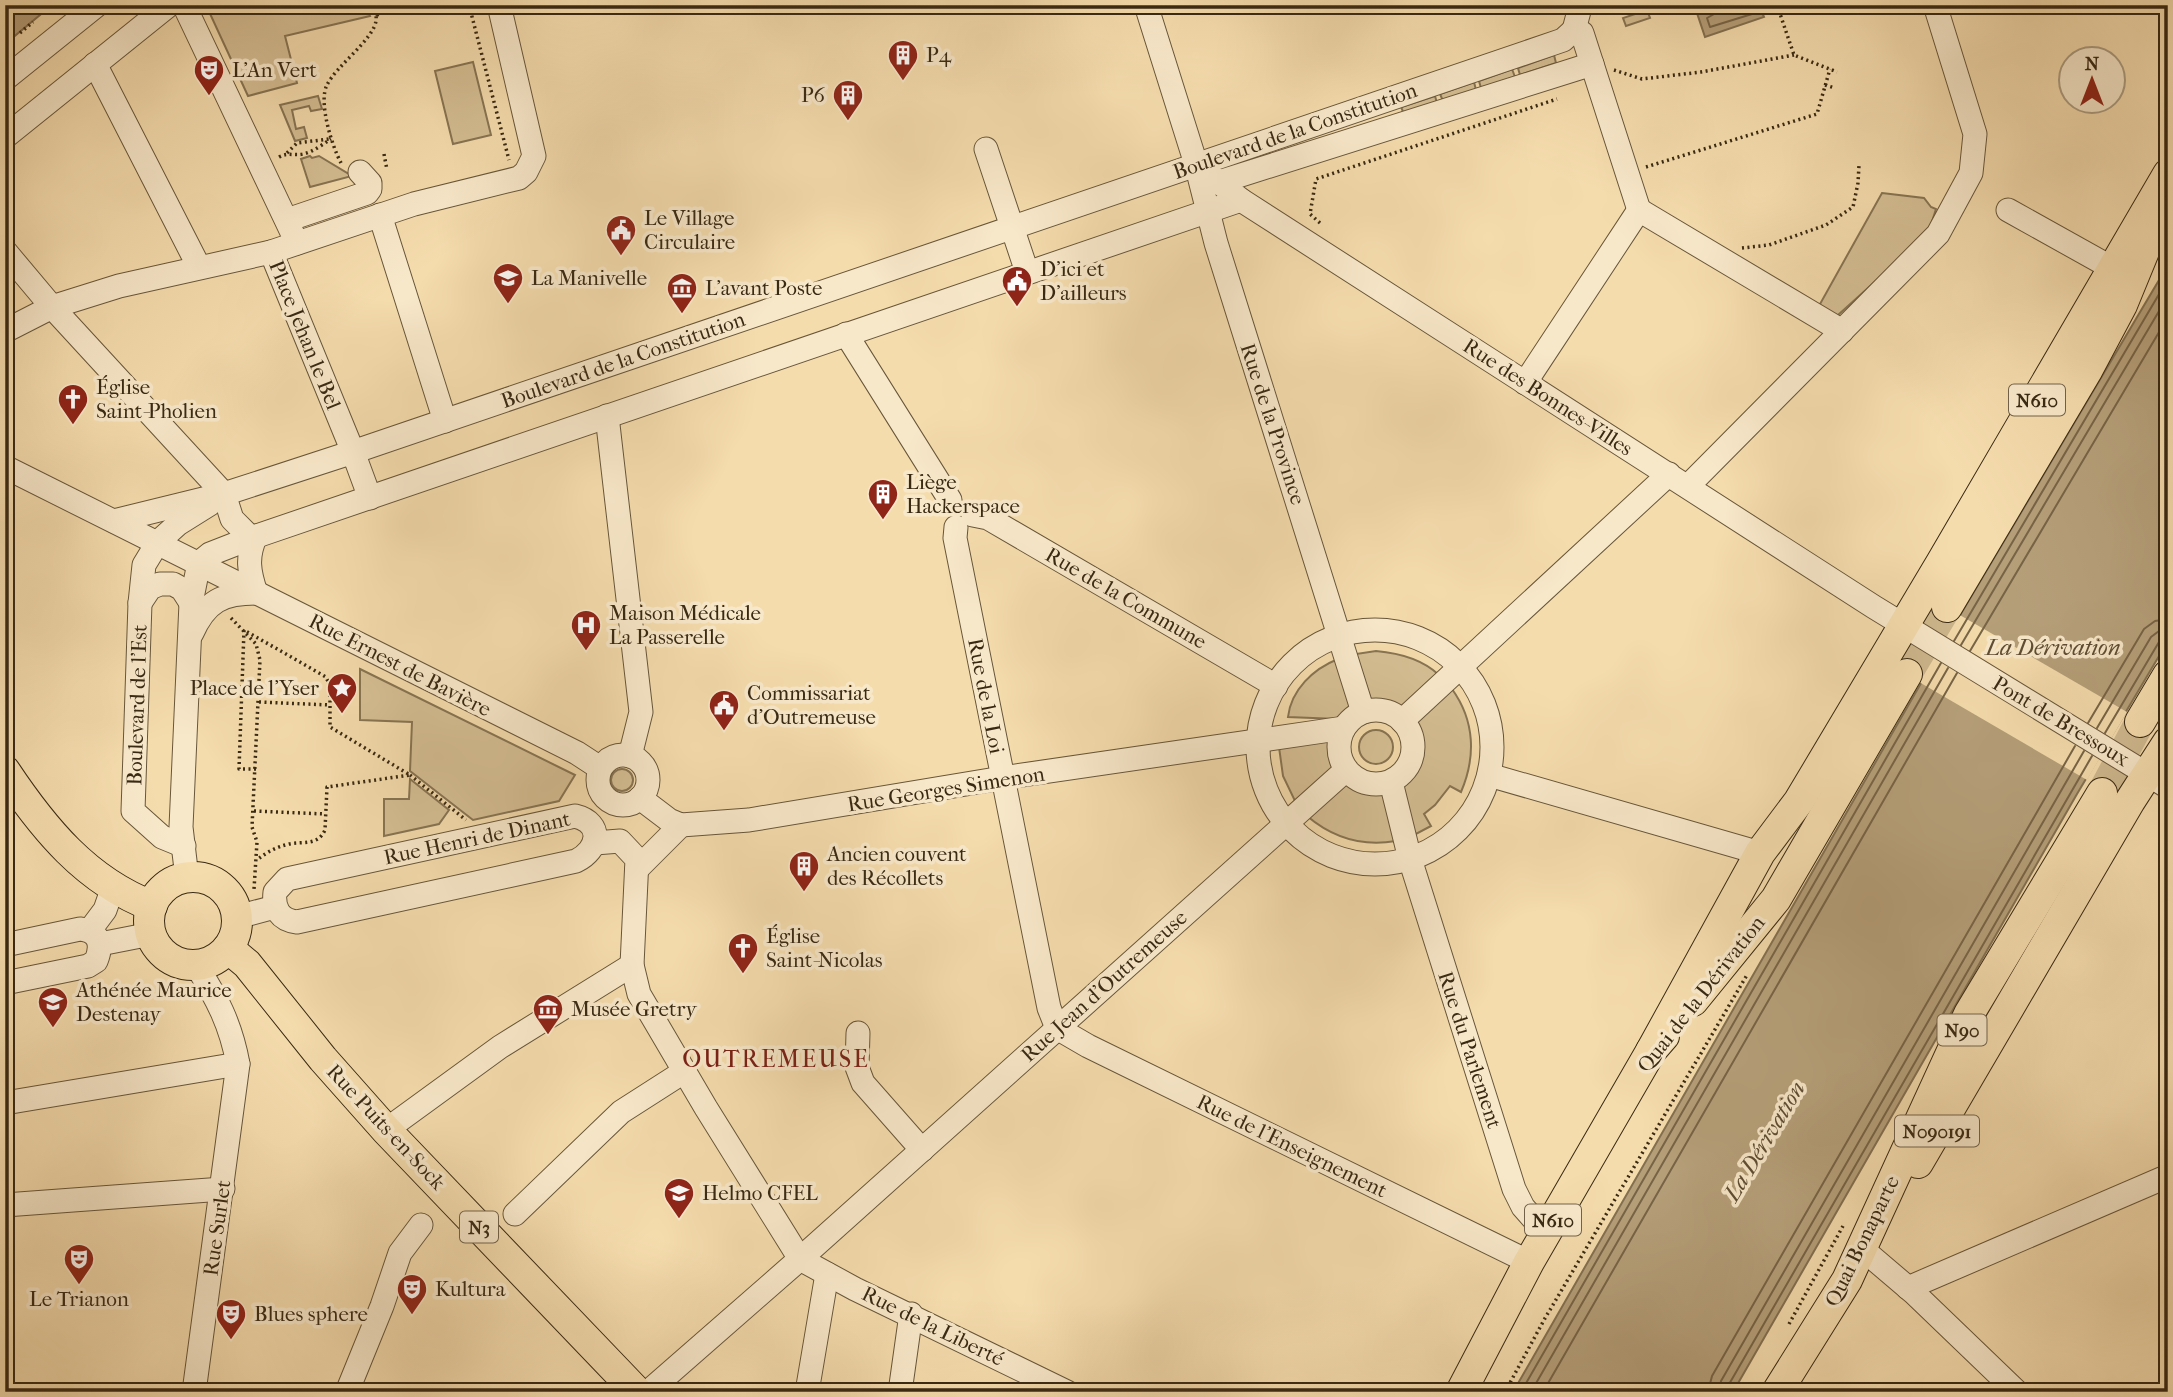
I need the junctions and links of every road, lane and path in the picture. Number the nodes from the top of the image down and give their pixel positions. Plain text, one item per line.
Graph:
1 (97, 5) edge
2 (169, 5) edge
3 (184, 5) edge
4 (372, 5) edge
5 (381, 5) edge
6 (469, 5) edge
7 (499, 5) edge
8 (1146, 5) edge
9 (1578, 5) edge
10 (1776, 5) edge
11 (1935, 5) edge
12 (376, 17) junction
13 (33, 22) dead end
14 (1574, 30) junction
15 (20, 33) dead end
16 (1794, 55) junction
17 (95, 64) junction
18 (1592, 64) junction
19 (1830, 69) junction
20 (1837, 72) dead end
21 (5, 79) edge
22 (1825, 85) junction
23 (1835, 88) dead end
24 (1560, 98) dead end
25 (5, 136) edge
26 (331, 139) junction
27 (986, 149) dead end
28 (287, 153) dead end
29 (384, 154) dead end
30 (300, 155) dead end
31 (509, 160) dead end
32 (1196, 164) junction
33 (1859, 165) dead end
34 (360, 172) junction
35 (1627, 173) junction
36 (2168, 174) edge
37 (1219, 182) junction
38 (2168, 191) edge
39 (1241, 200) junction
40 (1639, 210) junction
41 (2008, 210) dead end
42 (1208, 211) junction
43 (380, 215) junction
44 (287, 220) junction
45 (1320, 223) dead end
46 (1012, 226) junction
47 (297, 243) junction
48 (5, 251) edge
49 (271, 252) junction
50 (1709, 253) junction
51 (199, 267) junction
52 (2112, 268) junction
53 (1027, 272) junction
54 (52, 307) junction
55 (5, 331) edge
56 (1842, 331) junction
57 (846, 334) junction
58 (1525, 383) junction
59 (607, 416) junction
60 (445, 421) junction
61 (354, 452) junction
62 (5, 467) edge
63 (1678, 480) junction
64 (224, 494) junction
65 (370, 498) junction
66 (114, 521) junction
67 (964, 521) junction
68 (253, 537) junction
69 (158, 542) junction
70 (199, 564) junction
71 (256, 593) junction
72 (217, 600) junction
73 (140, 603) junction
74 (191, 603) junction
75 (1947, 607) tunnel mouth
76 (1895, 619) junction
77 (244, 630) junction
78 (191, 636) junction
79 (1340, 636) junction
80 (1461, 668) junction
81 (1907, 674) tunnel mouth
82 (2168, 675) edge
83 (1276, 686) junction
84 (258, 702) junction
85 (330, 705) junction
86 (1363, 712) junction
87 (1402, 721) junction
88 (2140, 722) tunnel mouth
89 (1345, 727) junction
90 (1259, 740) junction
91 (2168, 742) edge
92 (630, 756) junction
93 (600, 768) junction
94 (256, 769) junction
95 (1346, 770) junction
96 (5, 771) edge
97 (410, 775) junction
98 (1489, 775) junction
99 (2161, 776) edge
100 (1002, 778) junction
101 (1391, 782) junction
102 (2102, 793) tunnel mouth
103 (640, 798) junction
104 (606, 799) junction
105 (253, 811) junction
106 (325, 814) junction
107 (586, 821) junction
108 (1286, 822) junction
109 (681, 825) junction
110 (484, 834) junction
111 (595, 843) junction
112 (184, 846) junction
113 (1760, 853) junction
114 (1410, 859) junction
115 (257, 860) junction
116 (637, 869) junction
117 (187, 878) junction
118 (113, 887) junction
119 (256, 912) junction
120 (152, 920) junction
121 (95, 937) junction
122 (5, 946) edge
123 (228, 948) junction
124 (196, 965) junction
125 (632, 965) junction
126 (1749, 971) dead end
127 (5, 984) edge
128 (1057, 1028) junction
129 (858, 1033) dead end
130 (1651, 1051) junction
131 (238, 1064) junction
132 (685, 1071) junction
133 (5, 1103) edge
134 (386, 1130) junction
135 (922, 1150) junction
136 (2168, 1176) edge
137 (223, 1189) junction
138 (5, 1205) edge
139 (516, 1214) dead end
140 (421, 1225) dead end
141 (1546, 1233) junction
142 (1867, 1253) junction
143 (800, 1259) junction
144 (1529, 1262) junction
145 (827, 1274) junction
146 (1847, 1280) junction
147 (1909, 1288) junction
148 (911, 1314) junction
149 (194, 1392) edge
150 (347, 1392) edge
151 (637, 1392) edge
152 (648, 1392) edge
153 (807, 1392) edge
154 (900, 1392) edge
155 (1068, 1392) edge
156 (1461, 1392) edge
157 (1505, 1392) edge
158 (1777, 1392) edge
159 (2017, 1392) edge

1 - 21 street
2 - 17 street
3 - 44 street
4 - 12 path
5 - 12 path
6 - 31 path
7 - 43 street, Place Jehan le Bel
8 - 32 street, Rue de la Province
9 - 14 street
10 - 16 path
11 - 56 street
12 - 26 path
13 - 15 path
14 - 18 street
14 - 32 street, Boulevard de la Constitution
16 - 18 path
16 - 19 path
17 - 25 street
17 - 51 street
18 - 35 street
18 - 37 street, Boulevard de la Constitution
19 - 20 path
19 - 22 path
22 - 23 path
22 - 35 path
24 - 45 path
26 - 28 path
26 - 30 path
26 - 34 path
27 - 46 street
29 - 34 path
32 - 37 street, Rue des Bonnes-Villes
32 - 42 street, Rue de la Province
32 - 46 street, Boulevard de la Constitution
33 - 50 path
34 - 44 street
35 - 40 street
36 - 52 main road, N610
37 - 39 street, Rue des Bonnes-Villes
38 - 75 main road, N610
39 - 42 street
39 - 58 street, Rue des Bonnes-Villes
40 - 50 street
40 - 58 street
41 - 52 street
42 - 53 street
42 - 79 street, Rue de la Province
43 - 47 street, Place Jehan le Bel
43 - 60 street
44 - 47 street
46 - 53 street
46 - 60 street, Boulevard de la Constitution
47 - 49 street, Place Jehan le Bel
48 - 54 street
49 - 51 street
49 - 61 street, Place Jehan le Bel
50 - 56 street
51 - 54 street
52 - 76 main road, N610
53 - 57 street
54 - 55 street
54 - 64 street
56 - 63 street
57 - 59 street
57 - 67 street
58 - 63 street, Rue des Bonnes-Villes
59 - 65 street
59 - 92 street
60 - 61 street, Boulevard de la Constitution
61 - 64 street, Boulevard de la Constitution
61 - 65 street
62 - 66 street, Rue Ernest de Bavière
63 - 76 street, Rue des Bonnes-Villes
63 - 80 street
64 - 66 street, Boulevard de la Constitution
64 - 68 street
64 - 69 street, Boulevard de la Constitution
65 - 68 street
66 - 69 street, Rue Ernest de Bavière
67 - 83 street, Rue de la Commune
67 - 100 street, Rue de la Loi
68 - 70 street
68 - 71 street
69 - 70 street, Rue Ernest de Bavière
69 - 73 street, Boulevard de l'Est
70 - 71 street, Rue Ernest de Bavière
70 - 74 street
71 - 72 street
71 - 93 street, Rue Ernest de Bavière
72 - 77 path
72 - 78 street
73 - 74 street
73 - 112 street, Boulevard de l'Est
74 - 78 street
76 - 99 street, Pont de Bressoux
76 - 113 main road, N610
77 - 84 path
77 - 85 path
77 - 94 path
78 - 112 street
79 - 80 street
79 - 83 street
79 - 86 street, Rue de la Province
80 - 87 street
80 - 98 street
81 - 130 main road, Quai de la Dérivation / N610
82 - 88 main road
83 - 90 street
84 - 85 path
84 - 94 path
85 - 97 path
86 - 87 street
86 - 89 street
87 - 101 street
89 - 90 street, Rue Georges Simenon
89 - 95 street
90 - 100 street, Rue Georges Simenon
90 - 108 street
91 - 99 main road
92 - 93 street
92 - 103 street
93 - 104 street
94 - 105 path
95 - 101 street
95 - 108 street, Rue Jean d'Outremeuse
96 - 118 main road
97 - 106 path
97 - 110 path
98 - 113 street
98 - 114 street
99 - 142 main road, N090191
100 - 109 street, Rue Georges Simenon
100 - 128 street, Rue de la Loi
101 - 114 street, Rue du Parlement
102 - 146 main road, Quai Bonaparte / N90
103 - 104 street
103 - 109 street
104 - 107 street
105 - 106 path
105 - 115 path
106 - 115 path
107 - 110 street, Rue Henri de Dinant
107 - 111 street, Rue Henri de Dinant
108 - 114 street
108 - 128 street, Rue Jean d'Outremeuse
109 - 116 street
110 - 119 street, Rue Henri de Dinant
111 - 116 street
111 - 119 street, Rue Henri de Dinant
112 - 117 street
113 - 130 main road, N610
114 - 141 street, Rue du Parlement
115 - 119 path
116 - 125 street
117 - 119 main road
117 - 120 main road
118 - 120 main road
118 - 121 street
119 - 123 main road
120 - 121 street
120 - 124 main road
121 - 122 street
121 - 127 street
123 - 124 main road
123 - 134 main road, Rue Puits-en-Sock / N3
124 - 131 street, Rue Surlet
125 - 132 street
125 - 134 street
126 - 157 path
128 - 135 street, Rue Jean d'Outremeuse
128 - 144 street, Rue de l'Enseignement
129 - 135 street
130 - 141 main road, Quai de la Dérivation / N610
131 - 133 street
131 - 137 street, Rue Surlet
132 - 139 street
132 - 143 street
134 - 151 main road, Rue Puits-en-Sock / N3
135 - 143 street, Rue Jean d'Outremeuse
136 - 147 street
137 - 138 street
137 - 149 street, Rue Surlet
140 - 150 street
141 - 144 main road, Quai de la Dérivation / N610
142 - 146 main road, N090191
142 - 147 street
143 - 145 street, Rue de la Liberté
143 - 152 street, Rue Jean d'Outremeuse
144 - 156 main road, Quai de la Dérivation / N610
145 - 148 street, Rue de la Liberté
145 - 153 street
146 - 158 main road, Quai Bonaparte / N90
147 - 159 street
148 - 154 street
148 - 155 street, Rue de la Liberté

